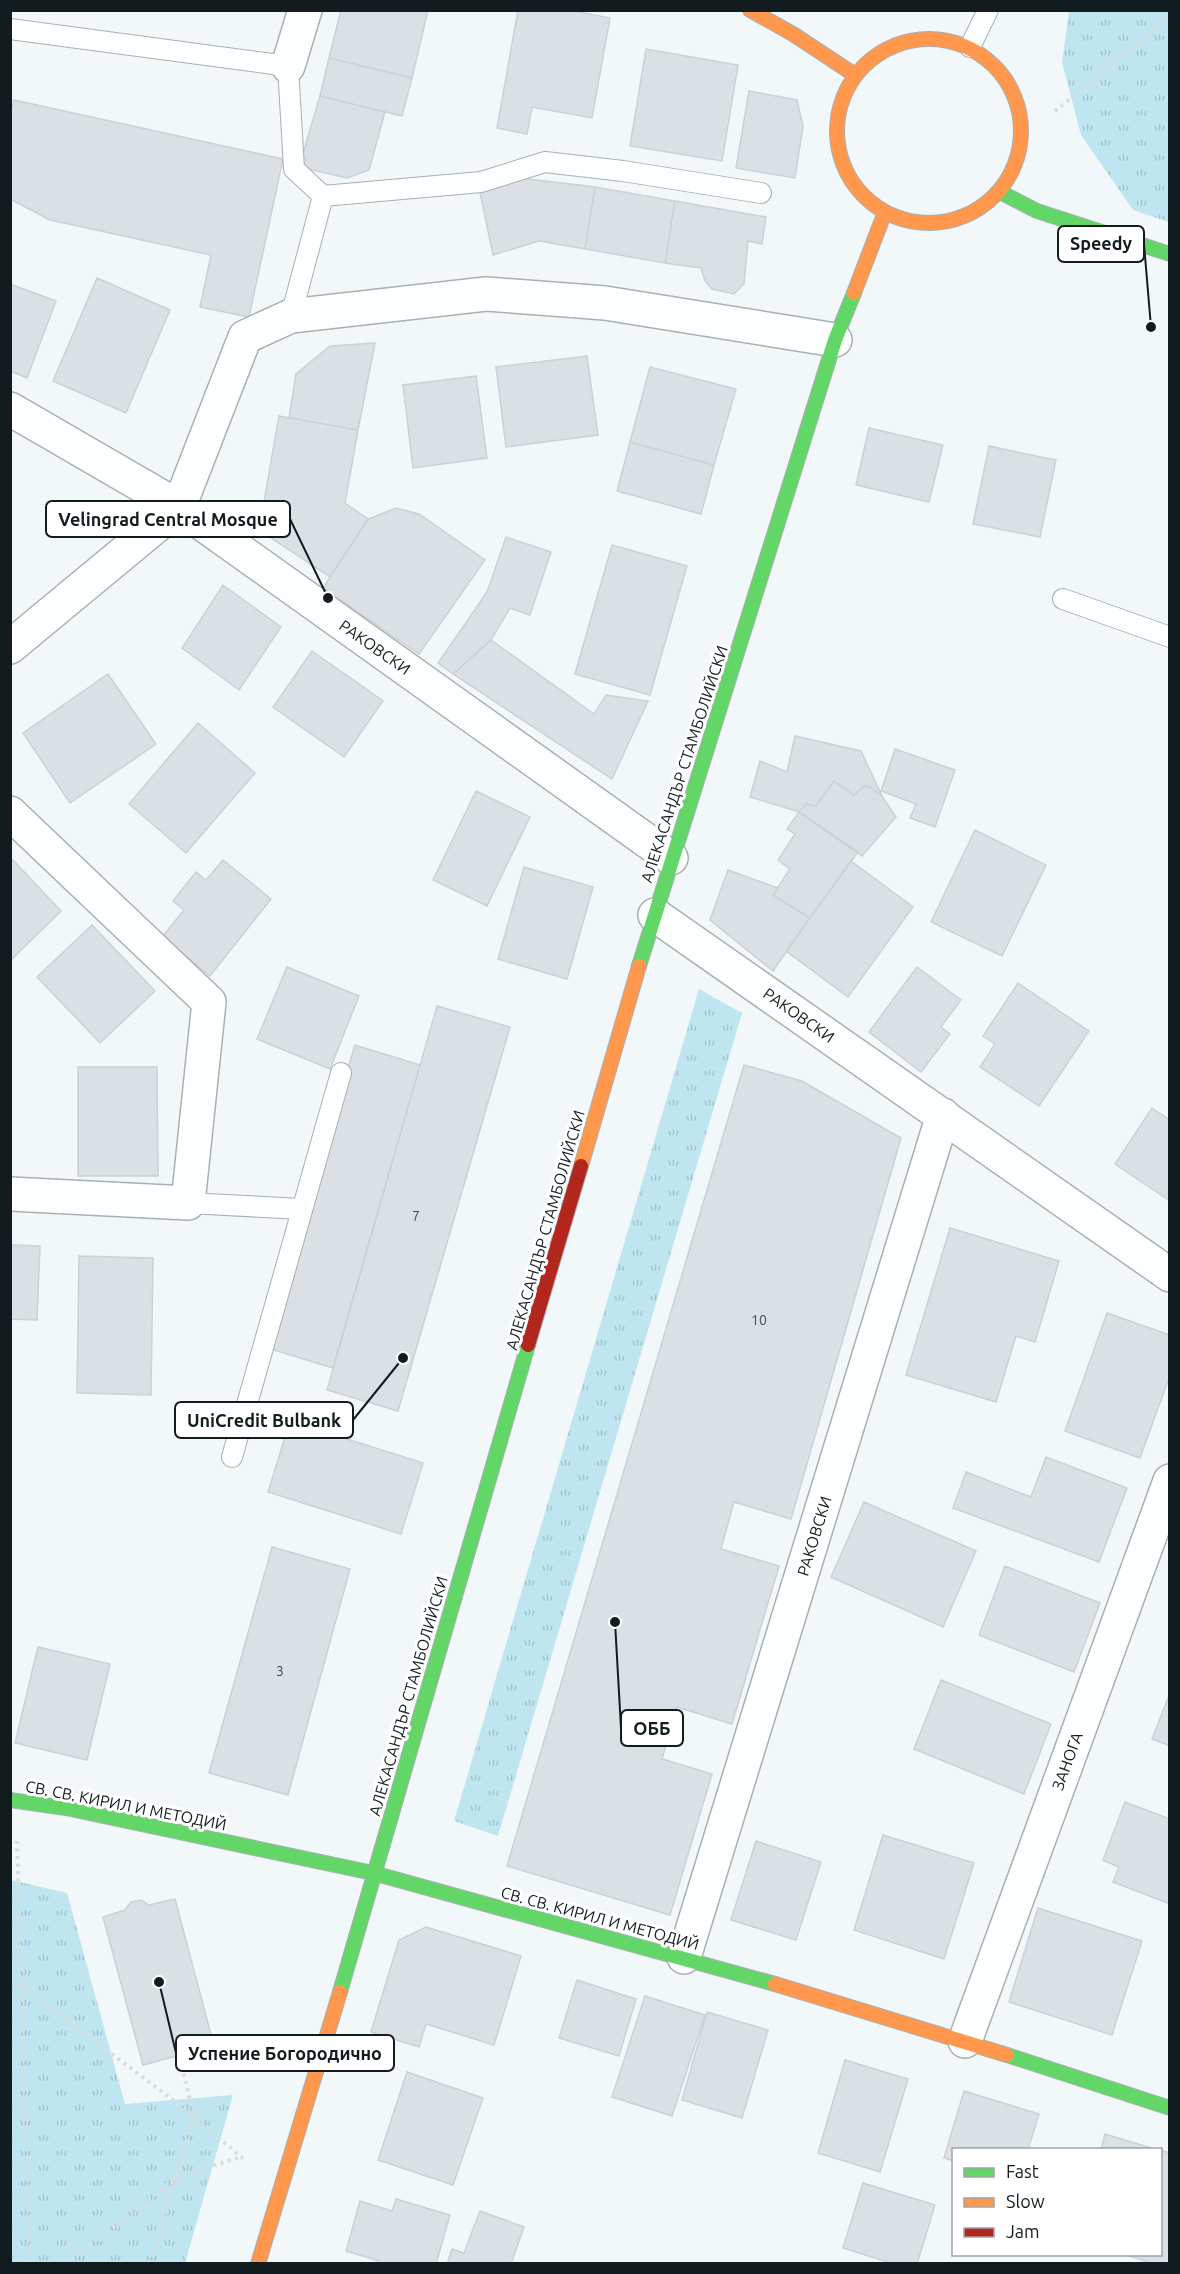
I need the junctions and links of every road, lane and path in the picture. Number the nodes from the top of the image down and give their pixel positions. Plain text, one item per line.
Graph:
1 (305, 10) edge
2 (750, 10) edge
3 (988, 10) edge
4 (1170, 16) edge
5 (10, 29) edge
6 (970, 47) junction
7 (288, 66) junction
8 (855, 75) junction
9 (1055, 111) dead end
10 (999, 192) junction
11 (761, 193) dead end
12 (323, 196) junction
13 (885, 212) junction
14 (1170, 254) edge
15 (291, 316) junction
16 (836, 340) junction
17 (10, 408) edge
18 (179, 507) junction
19 (1063, 599) dead end
20 (1170, 637) edge
21 (10, 647) edge
22 (10, 813) edge
23 (671, 858) junction
24 (654, 915) junction
25 (341, 1072) dead end
26 (943, 1115) junction
27 (10, 1194) edge
28 (188, 1203) junction
29 (301, 1209) junction
30 (1170, 1275) edge
31 (232, 1457) dead end
32 (1170, 1481) edge
33 (13, 1800) edge
34 (374, 1873) junction
35 (684, 1958) junction
36 (22, 1986) junction
37 (965, 2041) junction
38 (179, 2055) dead end
39 (1170, 2108) edge
40 (194, 2116) junction
41 (241, 2157) junction
42 (289, 2166) junction
43 (177, 2177) junction
44 (30, 2264) edge
45 (65, 2264) edge
46 (150, 2264) edge
47 (258, 2264) edge

1 - 7 street
2 - 8 main road
3 - 6 lane
4 - 9 path
5 - 7 lane
6 - 8 main road
6 - 10 main road
7 - 12 lane
8 - 13 main road
10 - 13 main road
10 - 14 main road
11 - 12 lane
12 - 15 lane
13 - 16 main road, АЛЕКАСАНДЪР СТАМБОЛИЙСКИ
15 - 16 street
15 - 18 street
16 - 23 main road, АЛЕКАСАНДЪР СТАМБОЛИЙСКИ
17 - 18 street, РАКОВСКИ
18 - 21 street
18 - 23 street, РАКОВСКИ
19 - 20 lane
22 - 28 street
23 - 24 main road, АЛЕКАСАНДЪР СТАМБОЛИЙСКИ
24 - 26 street, РАКОВСКИ
24 - 34 main road, АЛЕКАСАНДЪР СТАМБОЛИЙСКИ
25 - 29 lane
26 - 30 street, РАКОВСКИ
26 - 35 street, РАКОВСКИ
27 - 28 street
28 - 29 lane
29 - 31 lane
32 - 37 street, ЗАНОГА
33 - 34 main road, СВ. СВ. КИРИЛ И МЕТОДИЙ
33 - 36 path
34 - 35 main road, СВ. СВ. КИРИЛ И МЕТОДИЙ
34 - 42 main road, АЛЕКАСАНДЪР СТАМБОЛИЙСКИ
35 - 37 main road, СВ. СВ. КИРИЛ И МЕТОДИЙ
36 - 40 path
36 - 44 path
37 - 39 main road, СВ. СВ. КИРИЛ И МЕТОДИЙ
38 - 40 path
40 - 41 path
40 - 43 path
41 - 42 path
41 - 43 path
42 - 47 main road, АЛЕКАСАНДЪР СТАМБОЛИЙСКИ
43 - 45 path
43 - 46 path

